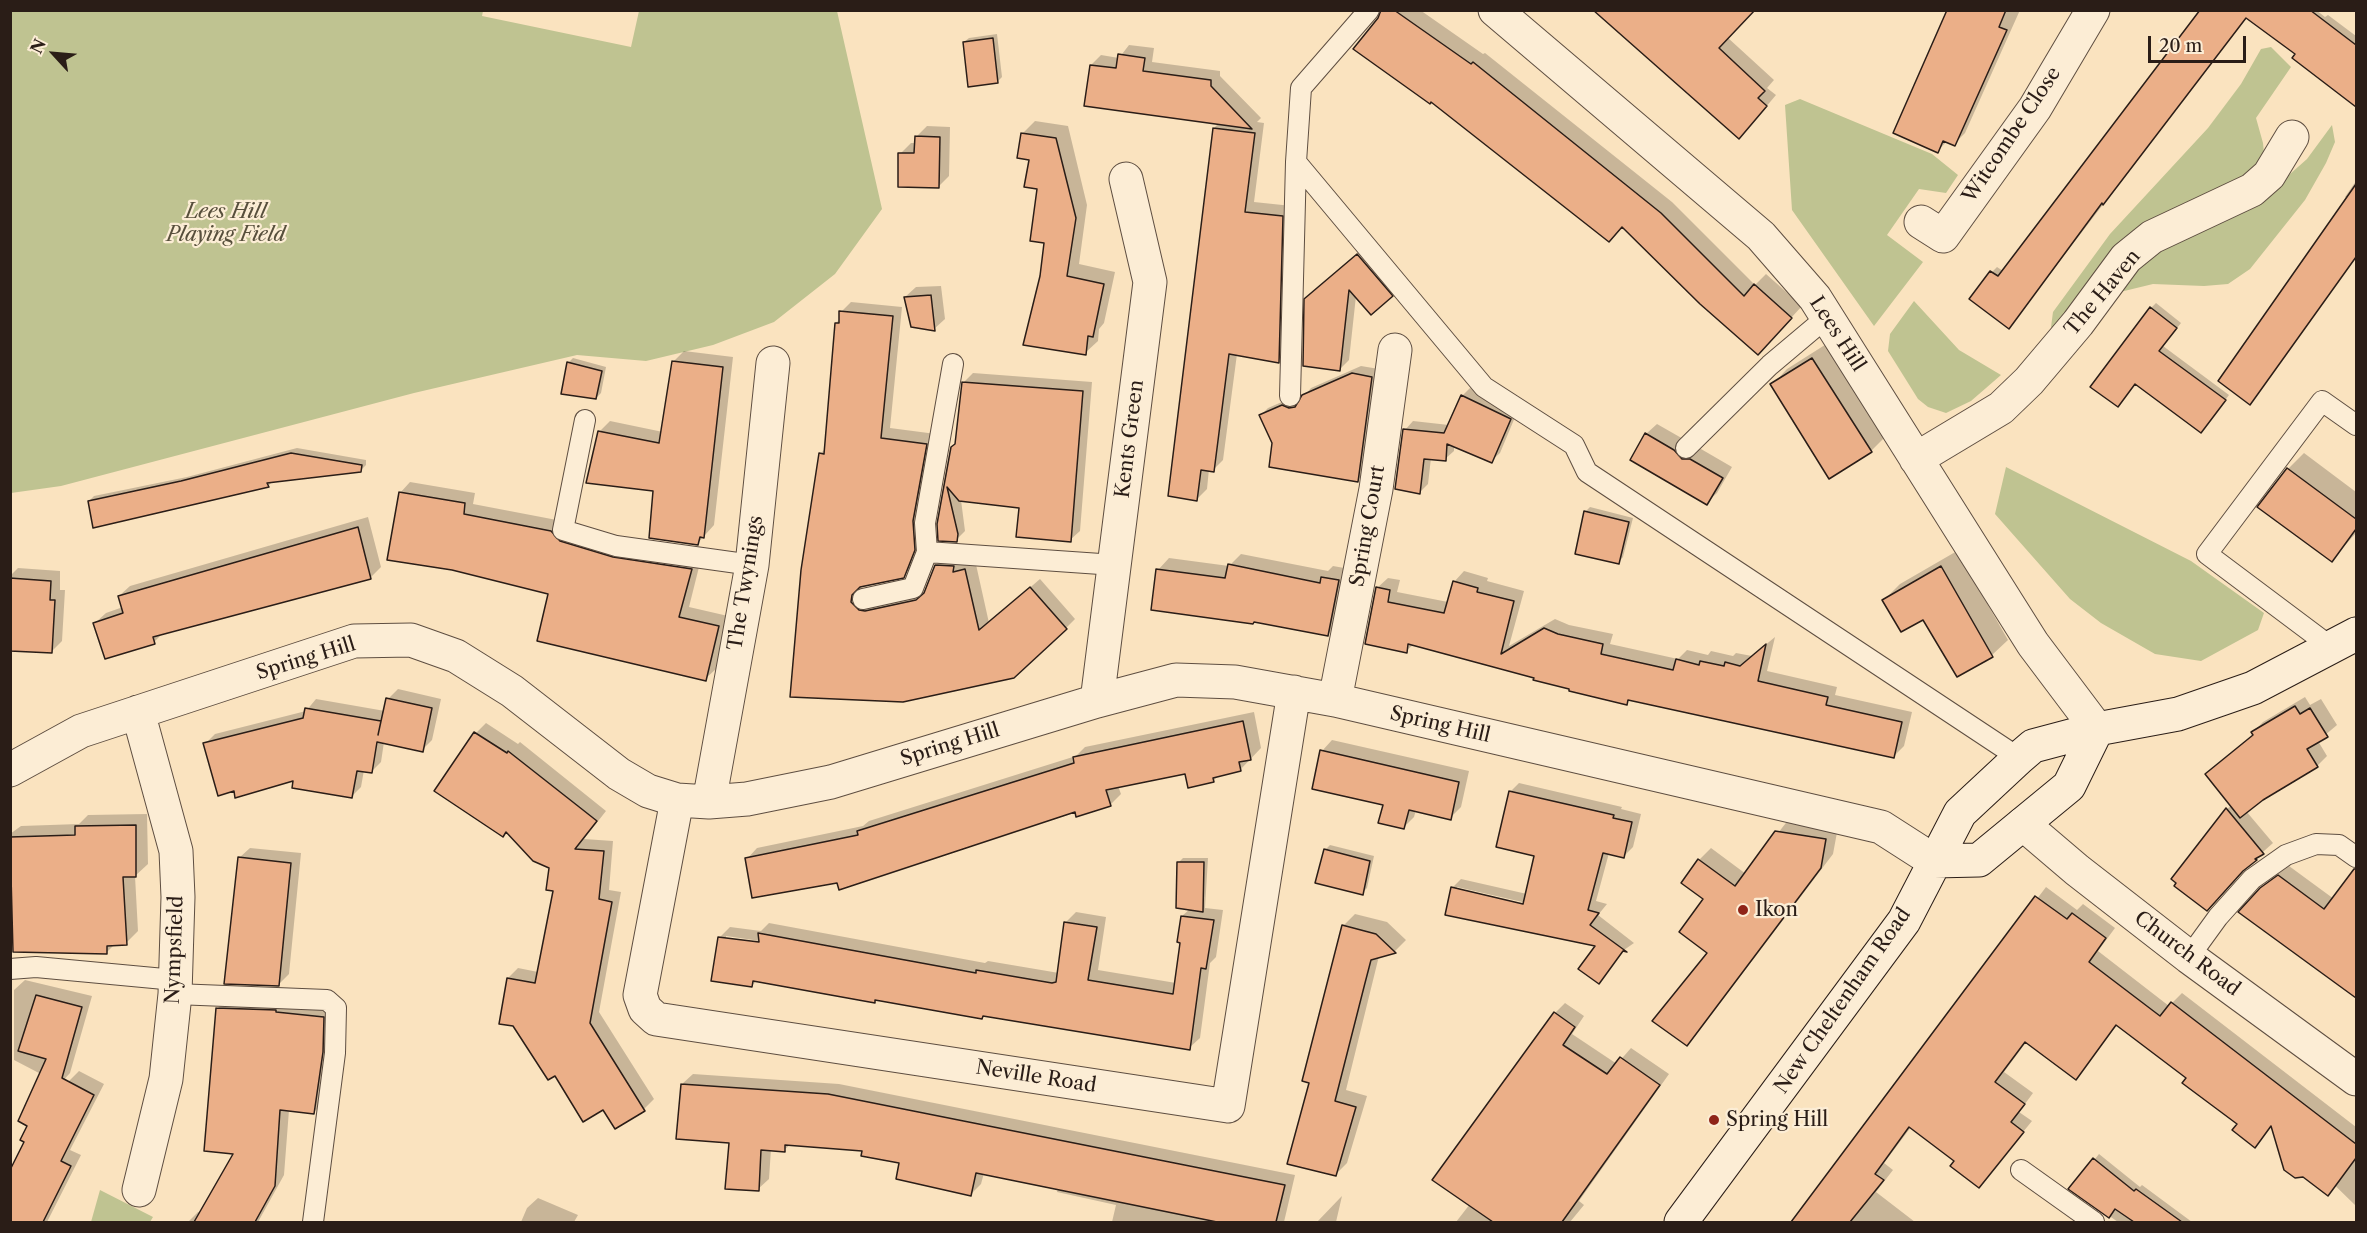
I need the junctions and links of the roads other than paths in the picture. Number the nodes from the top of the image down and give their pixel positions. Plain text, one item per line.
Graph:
1 (1369, 10) edge
2 (1495, 10) edge
3 (2093, 10) edge
4 (2292, 137) dead end
5 (1296, 162) junction
6 (1126, 179) dead end
7 (1920, 222) dead end
8 (1827, 317) junction
9 (1395, 350) dead end
10 (773, 363) dead end
11 (953, 364) dead end
12 (1290, 396) dead end
13 (585, 420) dead end
14 (2356, 425) edge
15 (1686, 448) dead end
16 (1916, 459) junction
17 (927, 552) junction
18 (752, 565) junction
19 (1115, 565) junction
20 (863, 600) dead end
21 (2344, 641) edge
22 (1294, 692) junction
23 (1335, 700) junction
24 (1097, 701) junction
25 (138, 712) junction
26 (2097, 729) junction
27 (2019, 758) junction
28 (10, 770) edge
29 (693, 801) junction
30 (2023, 824) junction
31 (2356, 857) edge
32 (1934, 861) junction
33 (2189, 957) junction
34 (10, 969) edge
35 (175, 987) junction
36 (2356, 1079) edge
37 (2021, 1170) dead end
38 (139, 1190) dead end
39 (313, 1222) edge
40 (1681, 1222) edge
41 (2094, 1222) edge

1 - 5 lane
2 - 8 street, Lees Hill
3 - 7 street, Witcombe Close
4 - 16 street, The Haven
5 - 12 lane
5 - 27 lane
6 - 19 street, Kents Green
8 - 15 lane
8 - 16 street, Lees Hill
9 - 23 street, Spring Court
10 - 18 street, The Twynings
11 - 17 lane
13 - 18 lane
14 - 21 lane
16 - 26 street, Lees Hill
17 - 19 lane
17 - 20 lane
18 - 29 street, The Twynings
19 - 24 street, Kents Green
21 - 26 street, New Cheltenham Road
22 - 23 street, Spring Hill
22 - 24 street, Spring Hill
22 - 29 street, Neville Road
23 - 32 street, Spring Hill
24 - 29 street, Spring Hill
25 - 28 street, Spring Hill
25 - 29 street, Spring Hill
25 - 35 street, Nympsfield
26 - 27 street, New Cheltenham Road
26 - 30 street
27 - 32 street, New Cheltenham Road
30 - 32 street
30 - 33 street, Church Road
31 - 33 lane
32 - 40 street, New Cheltenham Road
33 - 36 street, Church Road
34 - 35 lane
35 - 38 street, Nympsfield
35 - 39 lane
37 - 41 lane

